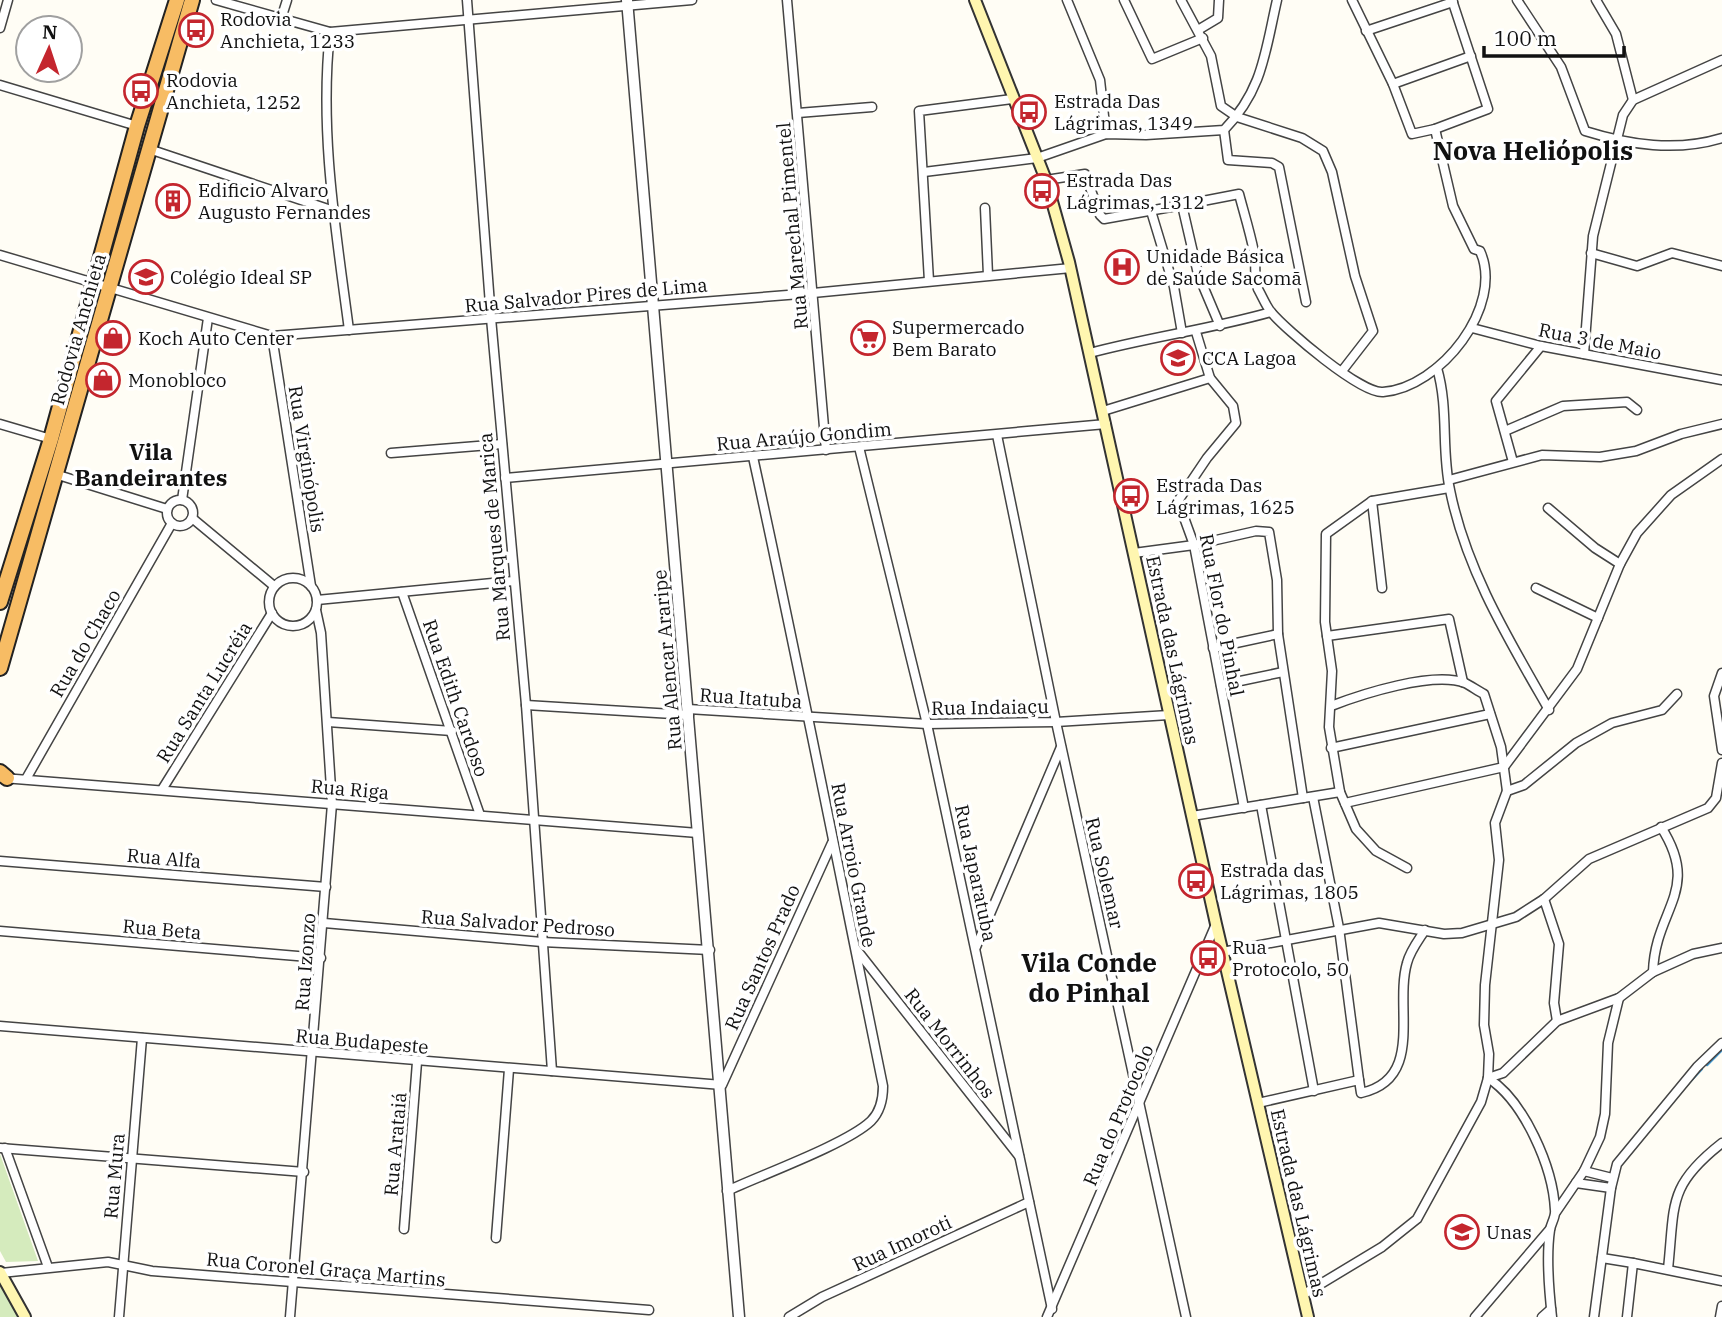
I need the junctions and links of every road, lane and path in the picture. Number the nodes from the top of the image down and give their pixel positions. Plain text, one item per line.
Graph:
1 (8, 0) edge
2 (177, 0) edge
3 (192, 0) edge
4 (216, 0) edge
5 (286, 0) edge
6 (467, 0) edge
7 (692, 0) edge
8 (788, 0) edge
9 (975, 0) edge
10 (1067, 0) edge
11 (1124, 0) edge
12 (1181, 0) edge
13 (1219, 0) edge
14 (1277, 0) edge
15 (1352, 0) edge
16 (1517, 0) edge
17 (1596, 0) edge
18 (1452, 1) edge
19 (627, 2) edge
20 (468, 18) junction
21 (281, 19) junction
22 (0, 28) edge
23 (1198, 30) junction
24 (1366, 31) junction
25 (330, 32) junction
26 (1203, 38) junction
27 (1471, 56) junction
28 (1722, 60) edge
29 (1393, 84) junction
30 (0, 85) edge
31 (1012, 99) junction
32 (1633, 100) junction
33 (872, 107) dead end
34 (799, 113) junction
35 (1237, 117) junction
36 (137, 126) junction
37 (1224, 130) junction
38 (1435, 130) junction
39 (1106, 134) junction
40 (1722, 138) edge
41 (1615, 141) junction
42 (149, 149) junction
43 (1037, 158) junction
44 (924, 172) junction
45 (1046, 180) junction
46 (1182, 205) junction
47 (985, 208) dead end
48 (334, 211) junction
49 (1151, 211) junction
50 (1591, 253) junction
51 (0, 255) edge
52 (1722, 266) edge
53 (1070, 268) junction
54 (988, 275) junction
55 (929, 281) junction
56 (95, 282) junction
57 (110, 286) junction
58 (813, 293) junction
59 (1306, 302) dead end
60 (652, 306) junction
61 (1271, 312) junction
62 (208, 318) junction
63 (491, 318) junction
64 (1220, 326) junction
65 (1472, 328) junction
66 (349, 330) junction
67 (1196, 332) junction
68 (1182, 333) junction
69 (272, 337) junction
70 (1541, 345) junction
71 (1090, 352) junction
72 (1584, 354) junction
73 (1437, 368) junction
74 (1342, 371) junction
75 (1210, 379) junction
76 (1722, 380) edge
77 (1637, 410) dead end
78 (1103, 411) junction
79 (0, 424) edge
80 (1106, 424) junction
81 (1722, 424) edge
82 (1505, 431) junction
83 (997, 435) junction
84 (51, 439) junction
85 (502, 444) junction
86 (859, 447) junction
87 (826, 450) junction
88 (391, 453) dead end
89 (753, 457) junction
90 (1722, 459) edge
91 (1513, 462) junction
92 (667, 463) junction
93 (55, 474) junction
94 (505, 478) junction
95 (1449, 484) junction
96 (182, 500) junction
97 (1372, 501) junction
98 (1548, 508) dead end
99 (167, 509) junction
100 (192, 518) junction
101 (172, 523) junction
102 (1194, 545) junction
103 (1134, 553) junction
104 (1620, 564) junction
105 (514, 581) junction
106 (274, 586) junction
107 (311, 586) junction
108 (1382, 588) dead end
109 (1536, 588) dead end
110 (402, 592) junction
111 (1, 595) edge
112 (316, 605) junction
113 (272, 613) junction
114 (1598, 618) junction
115 (1278, 634) junction
116 (1327, 636) junction
117 (1213, 648) junction
118 (0, 668) edge
119 (1283, 672) junction
120 (1722, 673) edge
121 (1463, 682) junction
122 (1221, 685) junction
123 (1677, 694) dead end
124 (526, 705) junction
125 (1331, 706) junction
126 (1549, 710) junction
127 (688, 712) junction
128 (1490, 714) junction
129 (1169, 715) junction
130 (811, 718) junction
131 (328, 722) junction
132 (1056, 722) junction
133 (927, 724) junction
134 (452, 731) junction
135 (1061, 746) junction
136 (1331, 748) junction
137 (1722, 750) edge
138 (1722, 763) edge
139 (1504, 767) junction
140 (3, 776) edge
141 (26, 779) junction
142 (163, 788) junction
143 (1507, 791) junction
144 (1340, 792) junction
145 (1313, 796) junction
146 (1303, 798) junction
147 (1345, 803) junction
148 (332, 804) junction
149 (1261, 805) junction
150 (1244, 808) junction
151 (480, 815) junction
152 (1192, 816) junction
153 (534, 818) junction
154 (1661, 827) junction
155 (698, 833) junction
156 (832, 843) junction
157 (0, 861) edge
158 (1406, 868) dead end
159 (326, 887) junction
160 (1544, 899) junction
161 (324, 923) junction
162 (1216, 923) junction
163 (1491, 924) junction
164 (1339, 928) junction
165 (1424, 930) junction
166 (0, 931) edge
167 (1285, 940) junction
168 (542, 942) junction
169 (855, 947) junction
170 (976, 947) junction
171 (1722, 948) edge
172 (710, 950) junction
173 (1222, 952) junction
174 (321, 958) junction
175 (1653, 972) junction
176 (1619, 998) junction
177 (1557, 1021) junction
178 (0, 1027) edge
179 (142, 1038) junction
180 (1722, 1043) edge
181 (314, 1053) junction
182 (417, 1062) junction
183 (509, 1069) junction
184 (552, 1071) junction
185 (1488, 1078) junction
186 (1359, 1080) junction
187 (722, 1085) junction
188 (1314, 1091) junction
189 (1140, 1102) junction
190 (1258, 1103) junction
191 (1722, 1143) edge
192 (2, 1148) edge
193 (131, 1158) junction
194 (1021, 1159) junction
195 (1584, 1171) junction
196 (304, 1172) junction
197 (1576, 1183) junction
198 (1611, 1183) junction
199 (727, 1191) junction
200 (1029, 1202) junction
201 (1556, 1212) junction
202 (1550, 1228) junction
203 (404, 1229) dead end
204 (496, 1238) dead end
205 (1602, 1258) junction
206 (1633, 1263) junction
207 (123, 1264) junction
208 (48, 1267) junction
209 (1668, 1269) junction
210 (1, 1273) edge
211 (1722, 1281) edge
212 (293, 1282) junction
213 (1304, 1294) junction
214 (1722, 1306) edge
215 (649, 1310) dead end
216 (1050, 1313) edge
217 (1552, 1313) edge
218 (25, 1317) edge
219 (119, 1317) edge
220 (290, 1317) edge
221 (739, 1317) edge
222 (789, 1317) edge
223 (1186, 1317) edge
224 (1308, 1317) edge
225 (1475, 1317) edge
226 (1542, 1317) edge
227 (1594, 1317) edge
228 (1627, 1317) edge
229 (1721, 1317) edge

1 - 22 street
2 - 36 highway, Rodovia Anchieta
3 - 42 highway, Rodovia Anchieta
4 - 21 street
5 - 21 street
6 - 20 street, Rua Marques de Marica
7 - 19 street
8 - 34 street, Rua Marechal Pimentel
9 - 31 main road, Estrada das Lágrimas
10 - 39 street
11 - 26 street
12 - 23 street
13 - 23 street
14 - 35 street
15 - 24 street
16 - 41 street
17 - 32 street
18 - 24 street
18 - 27 street
19 - 20 street
19 - 60 street, Rua Alencar Araripe
20 - 25 street
20 - 63 street, Rua Marques de Marica
21 - 25 street
23 - 26 street
24 - 29 street
25 - 48 street
26 - 35 street
27 - 29 street
27 - 38 street
28 - 32 street
29 - 38 street
30 - 36 street
31 - 43 main road, Estrada das Lágrimas
31 - 44 street
32 - 41 street
33 - 34 street
34 - 58 street, Rua Marechal Pimentel
35 - 37 street
35 - 74 street
36 - 56 highway, Rodovia Anchieta
37 - 39 street
37 - 59 street
38 - 65 street
39 - 43 street
40 - 41 street
41 - 50 street
42 - 48 street
42 - 57 highway, Rodovia Anchieta
43 - 44 street
43 - 45 main road, Estrada das Lágrimas
44 - 55 street
45 - 49 street
45 - 53 main road, Estrada das Lágrimas
46 - 49 street
46 - 61 street
46 - 64 street
47 - 54 street
48 - 66 street
49 - 68 street
50 - 52 street
50 - 72 street
51 - 56 street, Rua Salvador Pires de Lima
53 - 54 street, Rua Salvador Pires de Lima
53 - 71 main road, Estrada das Lágrimas
54 - 55 street, Rua Salvador Pires de Lima
55 - 58 street, Rua Salvador Pires de Lima
56 - 57 street, Rua Salvador Pires de Lima
56 - 84 highway, Rodovia Anchieta
57 - 62 street, Rua Salvador Pires de Lima
57 - 93 highway, Rodovia Anchieta
58 - 60 street, Rua Salvador Pires de Lima
58 - 87 street, Rua Marechal Pimentel
60 - 63 street, Rua Salvador Pires de Lima
60 - 92 street, Rua Alencar Araripe
61 - 64 street
61 - 74 street
62 - 69 street, Rua Salvador Pires de Lima
62 - 96 street
63 - 66 street, Rua Salvador Pires de Lima
63 - 85 street, Rua Marques de Marica
64 - 67 street
65 - 70 street, Rua 3 de Maio
65 - 73 street
66 - 69 street, Rua Salvador Pires de Lima
67 - 68 street
67 - 75 street, Rua Flor do Pinhal
68 - 71 street
69 - 107 street, Rua Virginópolis
70 - 72 street, Rua 3 de Maio
70 - 82 street
71 - 78 main road, Estrada das Lágrimas
72 - 76 street, Rua 3 de Maio
73 - 74 street
73 - 95 street
75 - 78 street
75 - 102 street, Rua Flor do Pinhal
77 - 82 street
78 - 80 main road, Estrada das Lágrimas
79 - 84 street
80 - 83 street, Rua Araújo Gondim
80 - 103 main road, Estrada das Lágrimas
81 - 91 street
82 - 91 street
83 - 86 street, Rua Araújo Gondim
83 - 132 street, Rua Solemar
84 - 111 highway, Rodovia Anchieta
85 - 88 street
85 - 94 street, Rua Marques de Marica
86 - 87 street, Rua Araújo Gondim
86 - 133 street, Rua Japaratuba
87 - 89 street, Rua Araújo Gondim
89 - 92 street, Rua Araújo Gondim
89 - 130 street, Rua Arroio Grande
90 - 104 street
91 - 95 street
92 - 94 street, Rua Araújo Gondim
92 - 127 street, Rua Alencar Araripe
93 - 99 street
93 - 118 highway, Rodovia Anchieta
94 - 105 street, Rua Marques de Marica
95 - 97 street
95 - 126 street
96 - 99 street
96 - 100 street
97 - 108 street
97 - 116 street
98 - 104 street
99 - 101 street
100 - 101 street
100 - 106 street
101 - 141 street, Rua do Chaco
102 - 103 street
102 - 115 street
102 - 117 street, Rua Flor do Pinhal
103 - 129 main road, Estrada das Lágrimas
104 - 114 street
105 - 110 street
105 - 124 street, Rua Marques de Marica
106 - 107 street
106 - 113 street
107 - 112 street
109 - 114 street
110 - 112 street
110 - 134 street, Rua Edith Cardoso
112 - 113 street
112 - 131 street, Rua Izonzo
113 - 142 street, Rua Santa Lucréia
114 - 126 street
115 - 117 street
115 - 119 street
116 - 121 street
116 - 125 street
117 - 122 street, Rua Flor do Pinhal
119 - 122 street
119 - 146 street
120 - 137 street
121 - 125 street
121 - 128 street
122 - 150 street, Rua Flor do Pinhal
123 - 143 street
124 - 127 street, Rua Itatuba
124 - 153 street, Rua Marques de Marica
125 - 136 street
126 - 139 street
127 - 130 street, Rua Itatuba
127 - 155 street, Rua Alencar Araripe
128 - 136 street
128 - 139 street
129 - 132 street, Rua Indaiaçu
129 - 152 main road, Estrada das Lágrimas
130 - 133 street, Rua Indaiaçu
130 - 156 street, Rua Arroio Grande
131 - 134 street
131 - 148 street, Rua Izonzo
132 - 133 street, Rua Indaiaçu
132 - 135 street, Rua Solemar
133 - 170 street, Rua Japaratuba
134 - 151 street, Rua Edith Cardoso
135 - 170 street
135 - 189 street, Rua Solemar
136 - 144 street
138 - 154 street
139 - 143 street
139 - 147 street
140 - 141 street, Rua Riga
141 - 142 street, Rua Riga
142 - 148 street, Rua Riga
143 - 163 street
144 - 145 street
144 - 147 street
145 - 146 street
145 - 164 street
146 - 149 street
147 - 158 street
148 - 151 street, Rua Riga
148 - 159 street, Rua Izonzo
149 - 150 street
149 - 167 street
150 - 152 street
151 - 153 street, Rua Riga
152 - 162 main road, Estrada das Lágrimas
153 - 155 street, Rua Riga
153 - 168 street, Rua Marques de Marica
154 - 160 street
154 - 175 street
155 - 172 street, Rua Alencar Araripe
156 - 169 street, Rua Arroio Grande
156 - 187 street, Rua Santos Prado
157 - 159 street, Rua Alfa
159 - 161 street, Rua Izonzo
160 - 163 street
160 - 177 street
161 - 168 street, Rua Salvador Pedroso
161 - 174 street, Rua Izonzo
162 - 173 main road, Estrada das Lágrimas
162 - 189 street, Rua do Protocolo
163 - 165 street
163 - 185 street
164 - 165 street
164 - 167 street
164 - 186 street
165 - 186 street
166 - 174 street, Rua Beta
167 - 173 street
167 - 188 street
168 - 172 street, Rua Salvador Pedroso
168 - 184 street, Rua Marques de Marica
169 - 194 street, Rua Morrinhos
169 - 199 street, Rua Arroio Grande
170 - 194 street, Rua Japaratuba
171 - 175 street
172 - 187 street, Rua Alencar Araripe
173 - 190 main road, Estrada das Lágrimas
174 - 181 street, Rua Izonzo
175 - 176 street
176 - 177 street
176 - 195 street
177 - 185 street
178 - 179 street, Rua Budapeste
179 - 181 street, Rua Budapeste
179 - 193 street, Rua Mura
180 - 198 street
181 - 182 street, Rua Budapeste
181 - 196 street, Rua Izonzo
182 - 183 street, Rua Budapeste
182 - 203 street, Rua Arataiá
183 - 184 street, Rua Budapeste
183 - 204 street
184 - 187 street, Rua Budapeste
185 - 201 street
185 - 213 street
186 - 188 street
187 - 199 street, Rua Alencar Araripe
188 - 190 street
189 - 216 street, Rua do Protocolo
189 - 223 street, Rua Solemar
190 - 213 main road, Estrada das Lágrimas
191 - 209 street
192 - 193 street
192 - 208 street
193 - 196 street
193 - 207 street, Rua Mura
194 - 200 street, Rua Japaratuba
195 - 197 street
195 - 198 street
196 - 212 street, Rua Izonzo
197 - 198 street
197 - 201 street
198 - 205 street
199 - 221 street, Rua Alencar Araripe
200 - 216 street, Rua Japaratuba
200 - 222 street, Rua Imoroti
201 - 202 street
202 - 217 street
202 - 225 street
205 - 206 street
205 - 227 street
206 - 209 street
206 - 228 street
207 - 208 street, Rua Coronel Graça Martins
207 - 212 street, Rua Coronel Graça Martins
207 - 219 street, Rua Mura
208 - 210 street, Rua Coronel Graça Martins
209 - 211 street
210 - 218 main road
212 - 215 street, Rua Coronel Graça Martins
212 - 220 street, Rua Izonzo
213 - 224 main road, Estrada das Lágrimas
214 - 229 street
217 - 226 street

